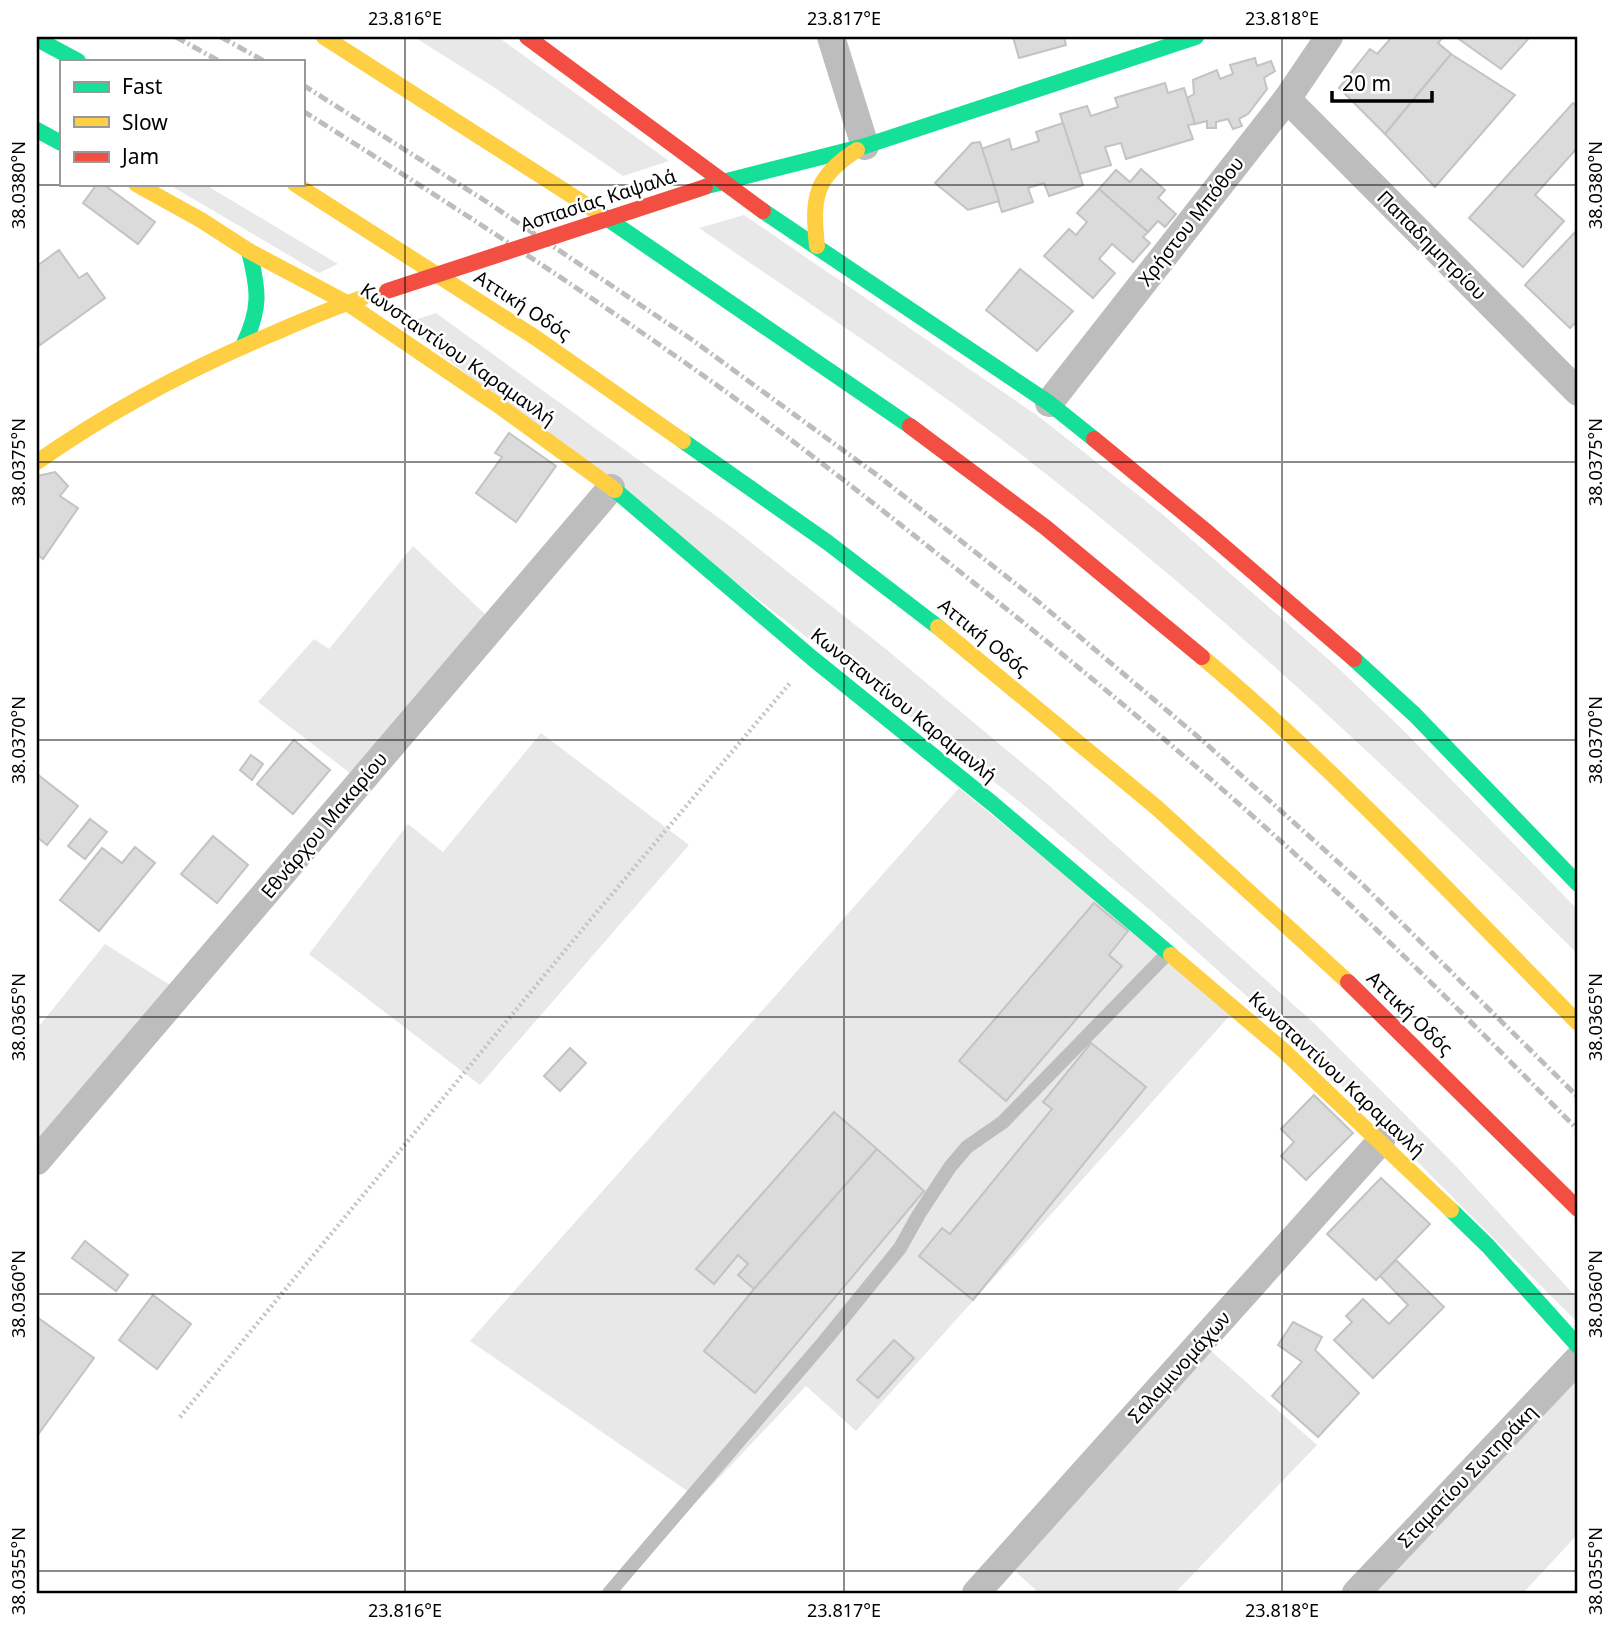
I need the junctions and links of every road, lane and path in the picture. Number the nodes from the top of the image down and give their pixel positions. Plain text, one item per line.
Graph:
1 (324, 37) edge
2 (527, 37) edge
3 (831, 37) edge
4 (1196, 37) edge
5 (1329, 37) edge
6 (37, 39) edge
7 (76, 60) edge
8 (1287, 99) junction
9 (37, 130) edge
10 (60, 142) edge
11 (865, 146) junction
12 (722, 183) junction
13 (140, 186) edge
14 (298, 186) edge
15 (817, 246) junction
16 (249, 251) junction
17 (347, 303) junction
18 (243, 346) junction
19 (1578, 392) edge
20 (1049, 403) junction
21 (37, 462) edge
22 (611, 488) junction
23 (812, 658) junction
24 (1578, 884) edge
25 (1170, 951) junction
26 (1578, 1023) edge
27 (1381, 1141) junction
28 (37, 1161) edge
29 (1578, 1209) edge
30 (1578, 1346) edge
31 (1578, 1359) edge
32 (180, 1417) dead end
33 (610, 1593) edge
34 (976, 1593) edge
35 (1356, 1593) edge

1 - 26 main road
2 - 12 main road
3 - 11 street
4 - 11 main road, Ασπασίας Καψαλά
5 - 8 street, Χρήστου Μπόθου
6 - 7 main road
8 - 19 street, Παπαδημητρίου
8 - 20 street, Χρήστου Μπόθου
9 - 10 main road
11 - 12 main road, Ασπασίας Καψαλά
11 - 15 main road
12 - 15 main road
12 - 17 main road, Ασπασίας Καψαλά, bridge
13 - 16 main road, Κωνσταντίνου Καραμανλή
14 - 29 main road, Αττική Οδός
15 - 20 main road
16 - 17 main road, Κωνσταντίνου Καραμανλή
16 - 18 main road
17 - 18 main road, Ασπασίας Καψαλά
17 - 22 main road, Κωνσταντίνου Καραμανλή
18 - 21 main road, Ασπασίας Καψαλά
20 - 24 main road
22 - 23 main road, Κωνσταντίνου Καραμανλή
22 - 28 street, Εθνάρχου Μακαρίου
23 - 25 main road, Κωνσταντίνου Καραμανλή
23 - 32 path
25 - 27 main road, Κωνσταντίνου Καραμανλή
25 - 33 lane
27 - 30 main road, Κωνσταντίνου Καραμανλή
27 - 34 street, Σαλαμινομάχων
31 - 35 street, Σταματίου Σωτηράκη

